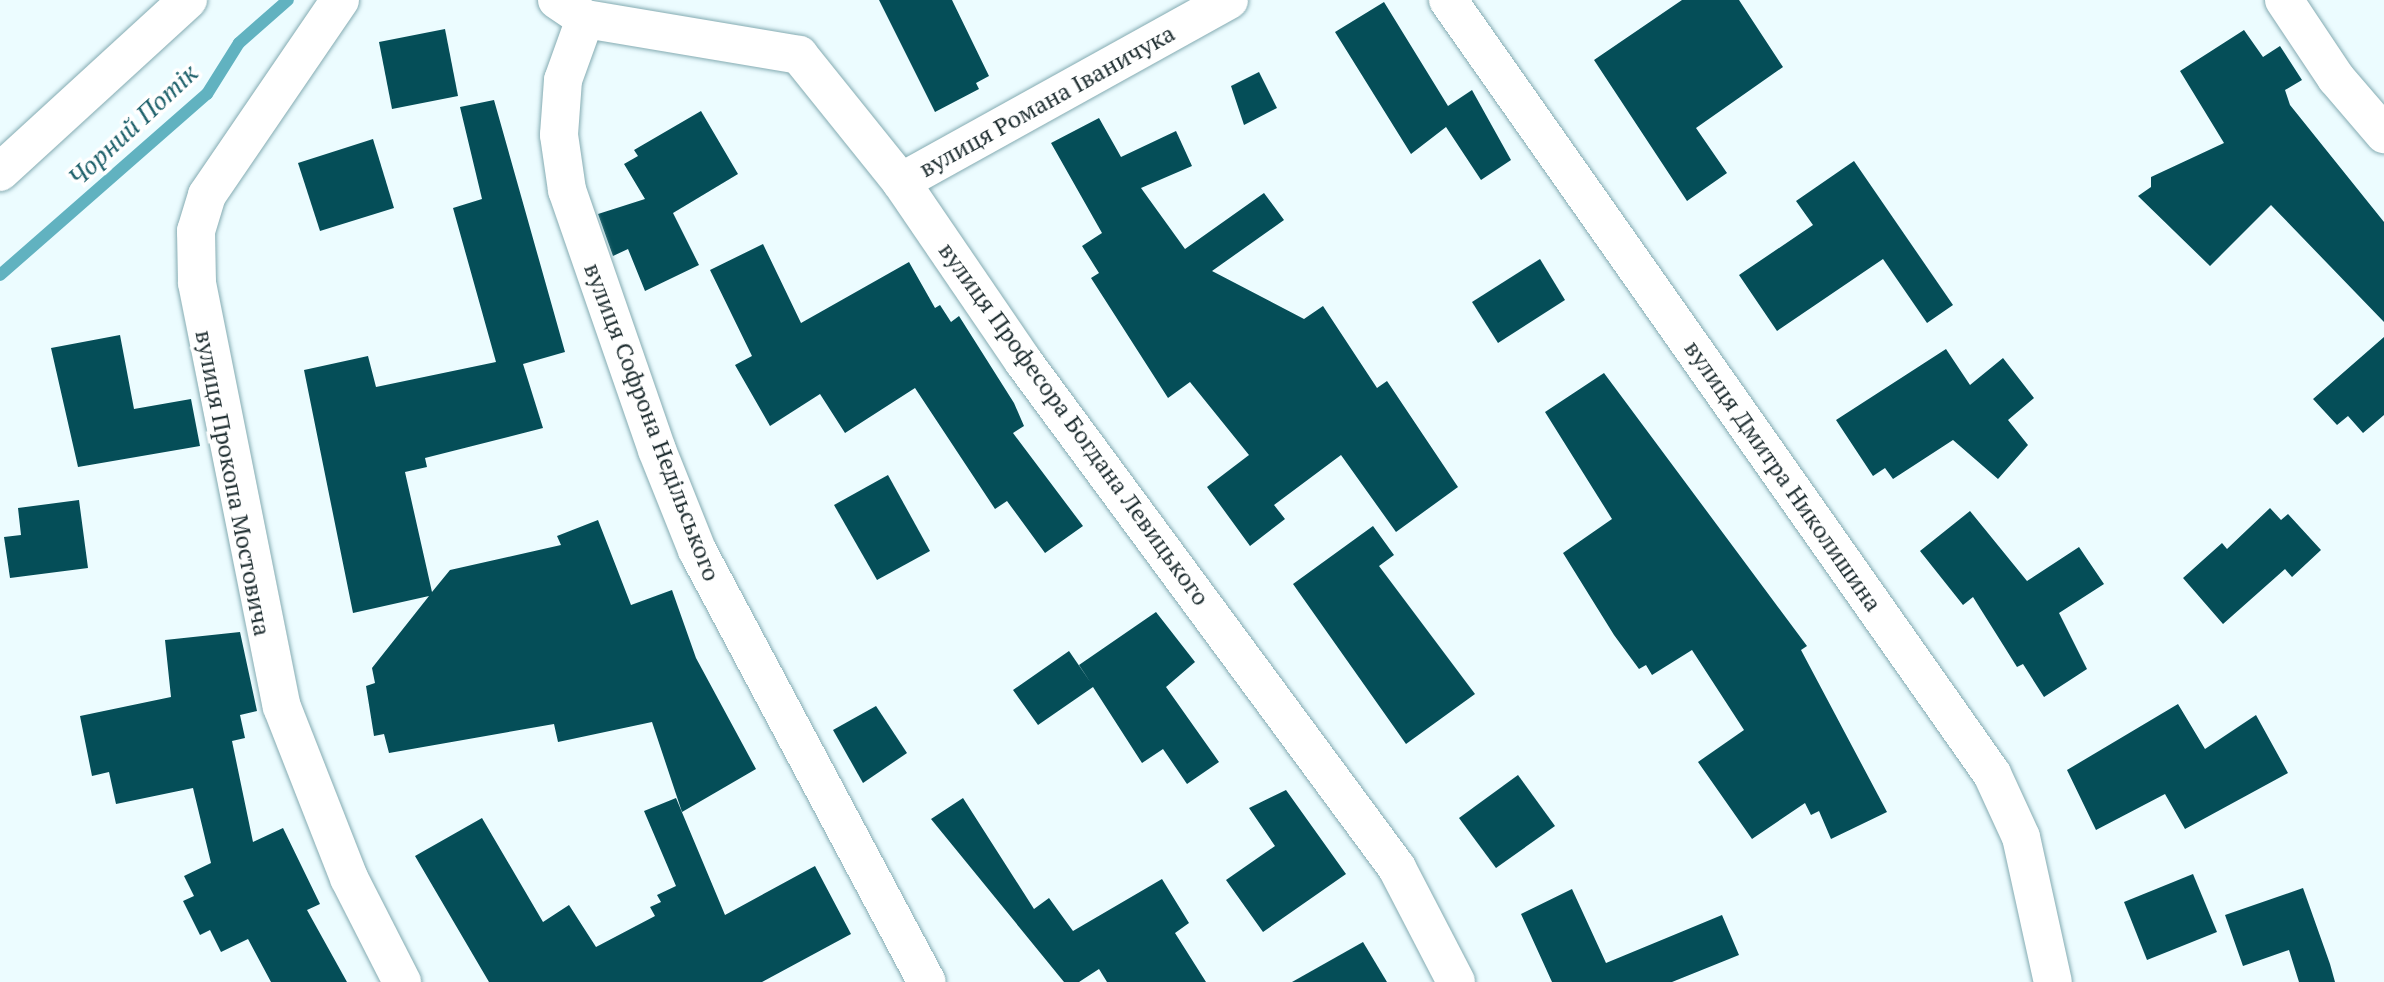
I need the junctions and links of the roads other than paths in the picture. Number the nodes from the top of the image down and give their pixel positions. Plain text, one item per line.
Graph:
1 (188, 0) edge
2 (340, 0) edge
3 (1229, 0) edge
4 (1448, 0) edge
5 (2284, 0) edge
6 (571, 9) edge
7 (2384, 134) edge
8 (0, 172) edge
9 (901, 183) junction
10 (402, 982) edge
11 (926, 982) edge
12 (1455, 982) edge
13 (2053, 982) edge

1 - 8 street
2 - 10 street, вулиця Прокопа Мостовича
3 - 9 street, вулиця Романа Іваничука
4 - 13 street, вулиця Дмитра Николишина
5 - 7 street
6 - 9 street, вулиця Професора Богдана Левицького
6 - 11 street, вулиця Софрона Недільського
9 - 12 street, вулиця Професора Богдана Левицького

